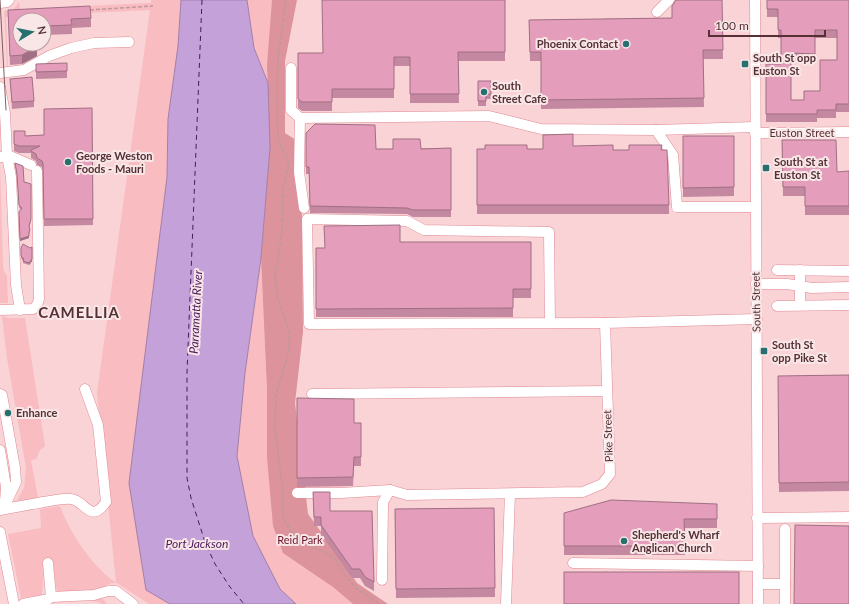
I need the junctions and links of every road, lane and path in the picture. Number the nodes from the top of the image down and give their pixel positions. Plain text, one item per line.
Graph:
1 (9, 0) edge
2 (286, 0) edge
3 (669, 0) edge
4 (755, 0) edge
5 (0, 3) edge
6 (153, 6) dead end
7 (90, 10) edge
8 (657, 12) dead end
9 (130, 42) dead end
10 (292, 68) dead end
11 (0, 73) edge
12 (0, 87) edge
13 (300, 118) junction
14 (656, 130) junction
15 (755, 130) junction
16 (849, 132) edge
17 (4, 157) edge
18 (755, 207) junction
19 (304, 208) dead end
20 (777, 270) dead end
21 (800, 270) junction
22 (849, 271) edge
23 (756, 284) junction
24 (800, 286) junction
25 (849, 287) edge
26 (849, 305) edge
27 (777, 306) dead end
28 (800, 306) junction
29 (0, 310) edge
30 (20, 310) junction
31 (757, 319) junction
32 (550, 323) junction
33 (604, 323) junction
34 (85, 389) dead end
35 (607, 391) junction
36 (0, 394) edge
37 (312, 394) dead end
38 (0, 450) edge
39 (390, 490) junction
40 (297, 492) dead end
41 (510, 494) junction
42 (2, 506) edge
43 (849, 517) edge
44 (758, 518) junction
45 (786, 529) dead end
46 (1, 537) edge
47 (48, 563) dead end
48 (573, 563) dead end
49 (758, 566) junction
50 (382, 580) dead end
51 (758, 584) junction
52 (785, 584) junction
53 (51, 596) junction
54 (14, 604) edge
55 (23, 604) edge
56 (134, 604) edge
57 (380, 604) edge
58 (506, 604) edge
59 (758, 604) edge
60 (786, 604) edge

1 - 5 street
2 - 57 path
3 - 8 street
4 - 15 street, South Street
6 - 7 path
9 - 11 street
10 - 13 street
12 - 17 street
13 - 14 street, Euston Street
13 - 19 street
14 - 15 street, Euston Street
14 - 18 street
15 - 16 street, Euston Street
15 - 18 street, South Street
17 - 30 street
17 - 30 street
18 - 23 street, South Street
20 - 21 street
21 - 22 street
21 - 24 street
23 - 24 street
23 - 31 street, South Street
24 - 25 street
24 - 28 street
26 - 28 street
27 - 28 street
29 - 30 street
31 - 33 street
31 - 44 street, South Street
32 - 32 street
32 - 33 street
33 - 35 street, Pike Street
34 - 42 street
35 - 37 street
35 - 41 street, Pike Street
36 - 42 street
38 - 42 street
39 - 40 street, Pike Street
39 - 41 street, Pike Street
39 - 50 street
41 - 58 street
43 - 44 street
44 - 49 street, South Street
45 - 52 street
46 - 54 street
47 - 53 street
48 - 49 street
49 - 51 street, South Street
51 - 52 street
51 - 59 street, South Street
52 - 60 street
53 - 55 street
53 - 56 street

